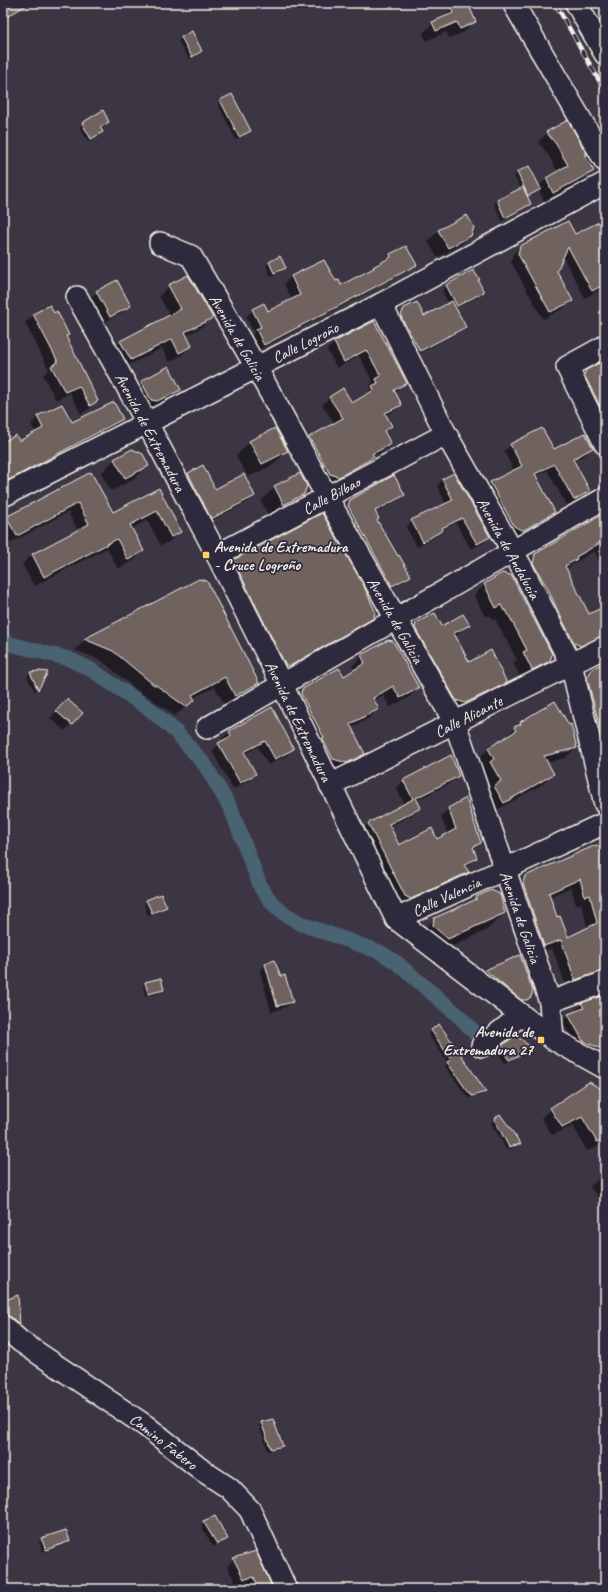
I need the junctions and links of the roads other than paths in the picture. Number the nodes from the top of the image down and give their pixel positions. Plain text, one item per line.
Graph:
1 (513, 3) edge
2 (576, 3) edge
3 (605, 54) edge
4 (605, 161) edge
5 (605, 183) edge
6 (160, 243) dead end
7 (77, 297) dead end
8 (381, 304) junction
9 (605, 346) edge
10 (256, 367) junction
11 (147, 423) junction
12 (446, 434) junction
13 (605, 444) edge
14 (3, 496) edge
15 (327, 497) junction
16 (605, 498) edge
17 (512, 552) junction
18 (217, 556) junction
19 (396, 619) junction
20 (605, 647) edge
21 (571, 664) junction
22 (282, 685) junction
23 (455, 723) junction
24 (207, 728) dead end
25 (600, 760) edge
26 (330, 785) junction
27 (605, 804) edge
28 (605, 824) edge
29 (505, 870) junction
30 (396, 919) junction
31 (605, 982) edge
32 (550, 1002) junction
33 (521, 1015) junction
34 (553, 1039) junction
35 (482, 1046) dead end
36 (605, 1068) edge
37 (3, 1326) edge
38 (286, 1589) edge

1 - 4 street
2 - 3 street
5 - 8 street, Calle Logroño
6 - 10 street, Avenida de Galicia
7 - 11 street, Avenida de Extremadura
8 - 10 street, Calle Logroño
8 - 12 street, Avenida de Andalucía
9 - 13 street
10 - 11 street, Calle Logroño
10 - 15 street, Avenida de Galicia
11 - 14 street, Calle Logroño
11 - 18 street, Avenida de Extremadura
12 - 15 street, Calle Bilbao
12 - 17 street, Avenida de Andalucía
15 - 18 street, Calle Bilbao
15 - 19 street, Avenida de Galicia
16 - 17 street
17 - 19 street
17 - 21 street, Avenida de Andalucía
18 - 22 street, Avenida de Extremadura
19 - 22 street
19 - 23 street, Avenida de Galicia
20 - 21 street, Calle Alicante
21 - 23 street, Calle Alicante
21 - 25 street, Avenida de Andalucía
22 - 24 street
22 - 26 street, Avenida de Extremadura
23 - 26 street, Calle Alicante
23 - 29 street, Avenida de Galicia
25 - 27 street, Avenida de Andalucía
26 - 30 street, Avenida de Extremadura
28 - 29 street, Calle Valencia
29 - 30 street, Calle Valencia
29 - 32 street, Avenida de Galicia
30 - 33 street, Avenida de Extremadura
31 - 32 street
32 - 34 street, Avenida de Galicia
33 - 34 street, Avenida de Extremadura
33 - 35 street
34 - 36 street, Avenida de Extremadura
37 - 38 street, Camino Fabero

